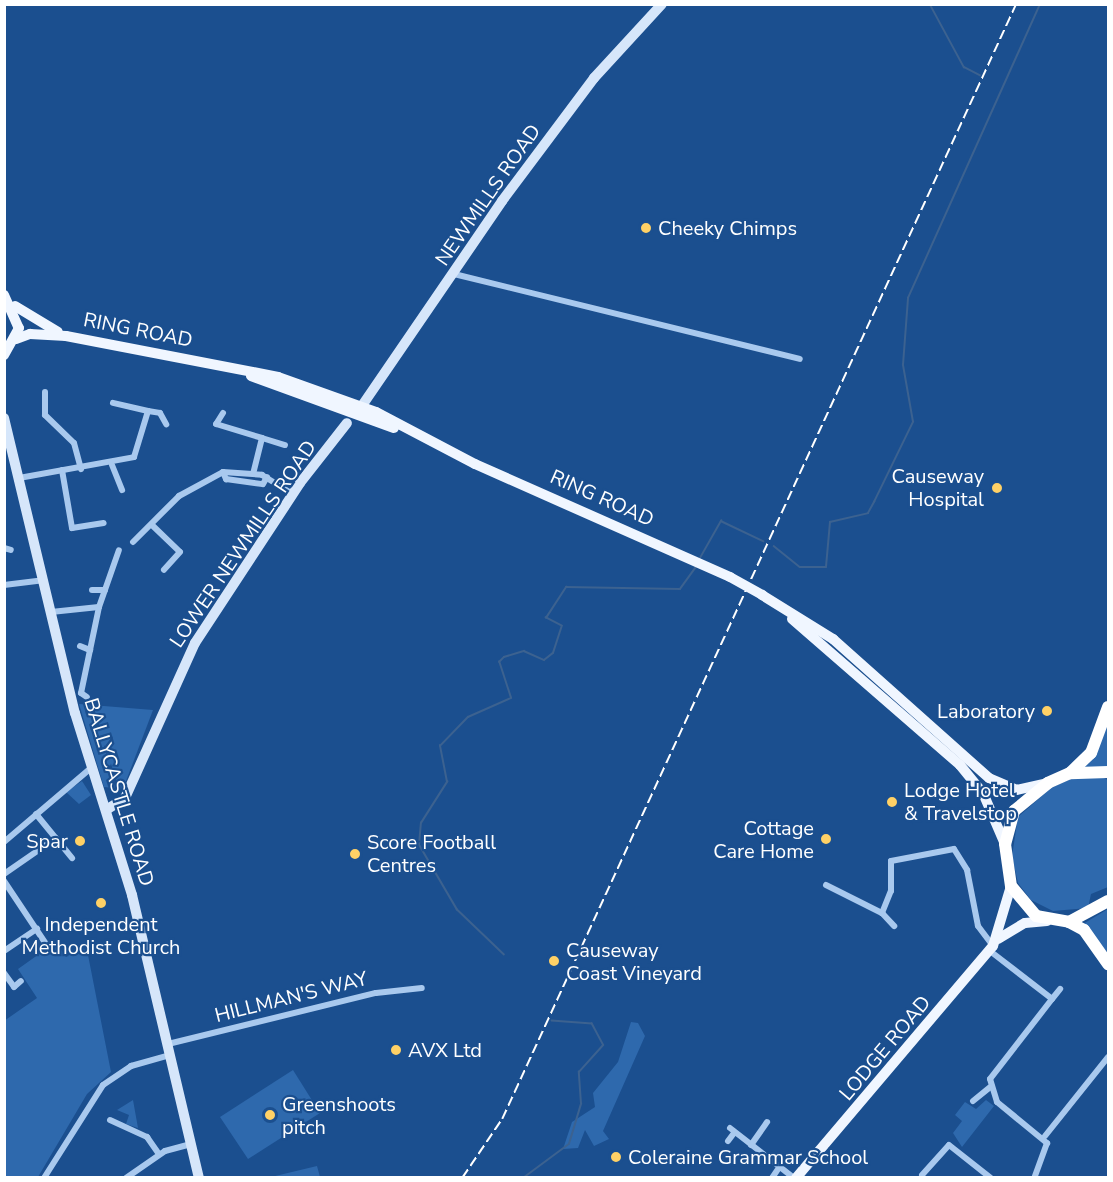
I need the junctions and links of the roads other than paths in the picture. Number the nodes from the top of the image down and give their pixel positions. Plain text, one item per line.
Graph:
1 (662, 4) edge
2 (454, 274) junction
3 (8, 299) edge
4 (66, 336) junction
5 (16, 339) junction
6 (4, 355) edge
7 (800, 358) dead end
8 (45, 392) dead end
9 (113, 403) dead end
10 (148, 411) junction
11 (223, 413) dead end
12 (355, 415) junction
13 (4, 418) edge
14 (166, 424) dead end
15 (262, 438) junction
16 (285, 445) dead end
17 (112, 465) junction
18 (81, 469) junction
19 (62, 470) junction
20 (223, 472) junction
21 (253, 473) junction
22 (267, 477) junction
23 (19, 478) junction
24 (122, 490) dead end
25 (293, 494) junction
26 (104, 523) dead end
27 (153, 526) junction
28 (134, 542) dead end
29 (118, 550) dead end
30 (164, 570) dead end
31 (43, 580) junction
32 (4, 585) edge
33 (92, 590) dead end
34 (105, 590) junction
35 (780, 606) junction
36 (99, 607) junction
37 (51, 612) junction
38 (795, 615) junction
39 (80, 646) dead end
40 (90, 650) junction
41 (866, 675) dead end
42 (87, 697) dead end
43 (1108, 707) edge
44 (91, 768) junction
45 (1108, 772) edge
46 (1070, 773) junction
47 (1048, 783) junction
48 (106, 810) junction
49 (36, 814) junction
50 (56, 838) junction
51 (4, 842) edge
52 (1005, 844) junction
53 (72, 858) dead end
54 (4, 874) edge
55 (5, 884) edge
56 (826, 885) dead end
57 (1011, 886) junction
58 (1108, 901) edge
59 (882, 913) junction
60 (1050, 921) junction
61 (1069, 922) junction
62 (894, 926) dead end
63 (37, 929) junction
64 (994, 945) junction
65 (48, 947) dead end
66 (4, 951) edge
67 (1108, 964) edge
68 (4, 974) edge
69 (21, 981) dead end
70 (422, 988) dead end
71 (1060, 990) dead end
72 (1052, 999) junction
73 (169, 1049) junction
74 (1108, 1057) edge
75 (990, 1087) junction
76 (973, 1101) dead end
77 (110, 1120) dead end
78 (767, 1122) dead end
79 (1045, 1136) junction
80 (728, 1141) dead end
81 (191, 1144) junction
82 (751, 1145) junction
83 (159, 1154) junction
84 (780, 1167) junction
85 (922, 1175) dead end
86 (126, 1177) edge
87 (44, 1178) edge
88 (199, 1178) edge
89 (772, 1178) edge
90 (795, 1178) edge
91 (991, 1178) edge
92 (1034, 1178) edge

1 - 2 street, NEWMILLS ROAD
2 - 7 street
2 - 12 street, NEWMILLS ROAD
3 - 4 main road, RING ROAD
3 - 5 main road
4 - 5 main road, RING ROAD
4 - 12 main road, RING ROAD
5 - 6 main road
8 - 18 street
9 - 10 street
10 - 14 street
10 - 17 street
11 - 15 street
12 - 25 street, LOWER NEWMILLS ROAD
12 - 35 main road, RING ROAD, bridge
13 - 23 street, BALLYCASTLE ROAD
15 - 16 street
15 - 21 street
17 - 18 street
17 - 24 street
18 - 19 street
19 - 23 street
19 - 26 street
20 - 21 street
20 - 22 street
20 - 27 street
21 - 22 street
22 - 25 street
23 - 31 street, BALLYCASTLE ROAD
25 - 48 street, LOWER NEWMILLS ROAD
27 - 28 street
27 - 30 street
29 - 34 street
31 - 32 street
31 - 37 street, BALLYCASTLE ROAD
33 - 34 street
34 - 36 street
35 - 38 main road, RING ROAD
35 - 52 main road, RING ROAD
36 - 37 street
36 - 40 street
37 - 44 street, BALLYCASTLE ROAD
38 - 41 main road
38 - 47 main road, RING ROAD
39 - 40 street
40 - 42 street
43 - 46 highway
44 - 48 street, BALLYCASTLE ROAD
44 - 49 street
45 - 46 highway
46 - 47 highway
47 - 52 highway
48 - 73 street, BALLYCASTLE ROAD
49 - 50 street
49 - 51 street
50 - 53 street
50 - 54 street
52 - 57 highway
55 - 63 street
56 - 59 street
57 - 60 highway
57 - 64 main road, LODGE ROAD
58 - 61 highway
59 - 62 street
59 - 64 street
60 - 61 highway
60 - 64 main road, LODGE ROAD
61 - 67 highway
63 - 65 street
63 - 66 street
64 - 72 street
64 - 90 main road, LODGE ROAD
68 - 69 street
70 - 73 street, HILLMAN'S WAY
71 - 72 street
72 - 75 street
73 - 81 street, BALLYCASTLE ROAD
73 - 87 street, HILLMAN'S WAY
74 - 79 street
75 - 76 street
75 - 79 street
77 - 83 street
78 - 82 street
79 - 92 street
80 - 82 street
81 - 83 street
81 - 88 street, BALLYCASTLE ROAD
82 - 84 street
83 - 86 street
84 - 89 street
84 - 90 street
85 - 91 street

